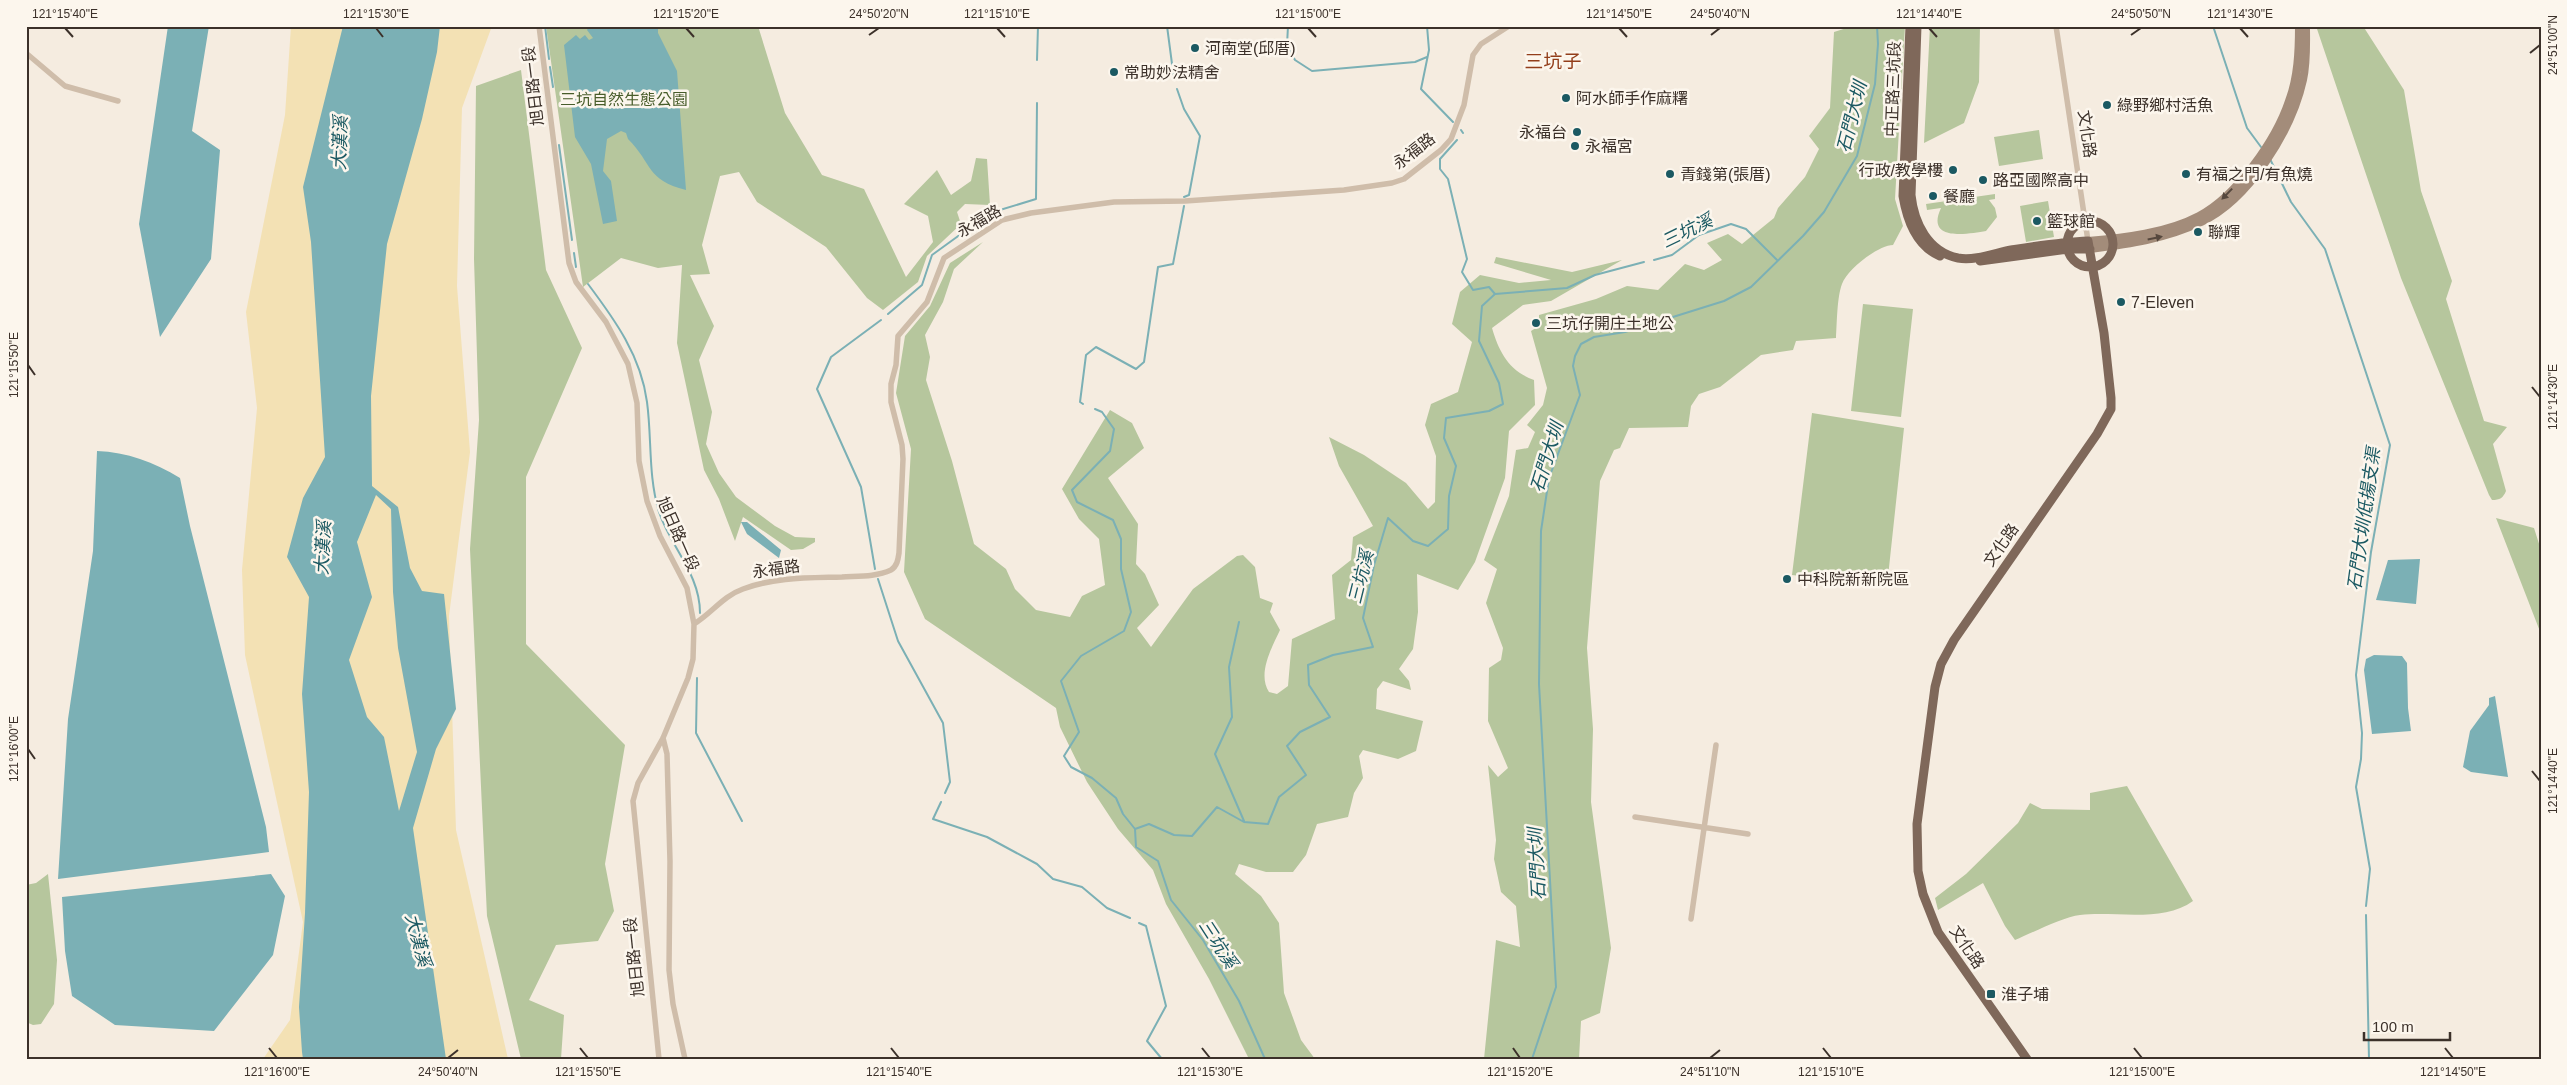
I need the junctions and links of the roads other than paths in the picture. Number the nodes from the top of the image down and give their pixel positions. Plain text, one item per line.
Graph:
1 (539, 26) edge
2 (1508, 26) edge
3 (1910, 26) edge
4 (1917, 26) edge
5 (2056, 26) edge
6 (2299, 26) edge
7 (2306, 26) edge
8 (26, 53) edge
9 (118, 101) dead end
10 (2086, 221) junction
11 (2113, 242) junction
12 (2089, 245) junction
13 (2068, 246) junction
14 (2093, 267) junction
15 (694, 624) junction
16 (663, 738) junction
17 (1716, 745) dead end
18 (1635, 817) dead end
19 (1704, 828) junction
20 (1748, 834) dead end
21 (1691, 919) dead end
22 (659, 1059) edge
23 (684, 1059) edge
24 (2027, 1059) edge

1 - 15 street, 旭日路一段
2 - 15 street, 永福路
3 - 13 main road, 中正路三坑段
4 - 13 main road, 中正路三坑段
5 - 10 street, 文化路
6 -> 11 main road
11 -> 7 main road
8 - 9 street
10 - 11 main road
10 - 12 street, 文化路
10 - 13 main road
11 - 12 main road
11 - 14 main road
12 - 13 main road, 中正路三坑段
12 - 14 main road, 文化路
13 - 14 main road
14 - 24 main road, 文化路
15 - 16 street, 旭日路一段
16 - 22 street, 旭日路一段
16 - 23 street
17 - 19 street
18 - 19 street
19 - 20 street
19 - 21 street

